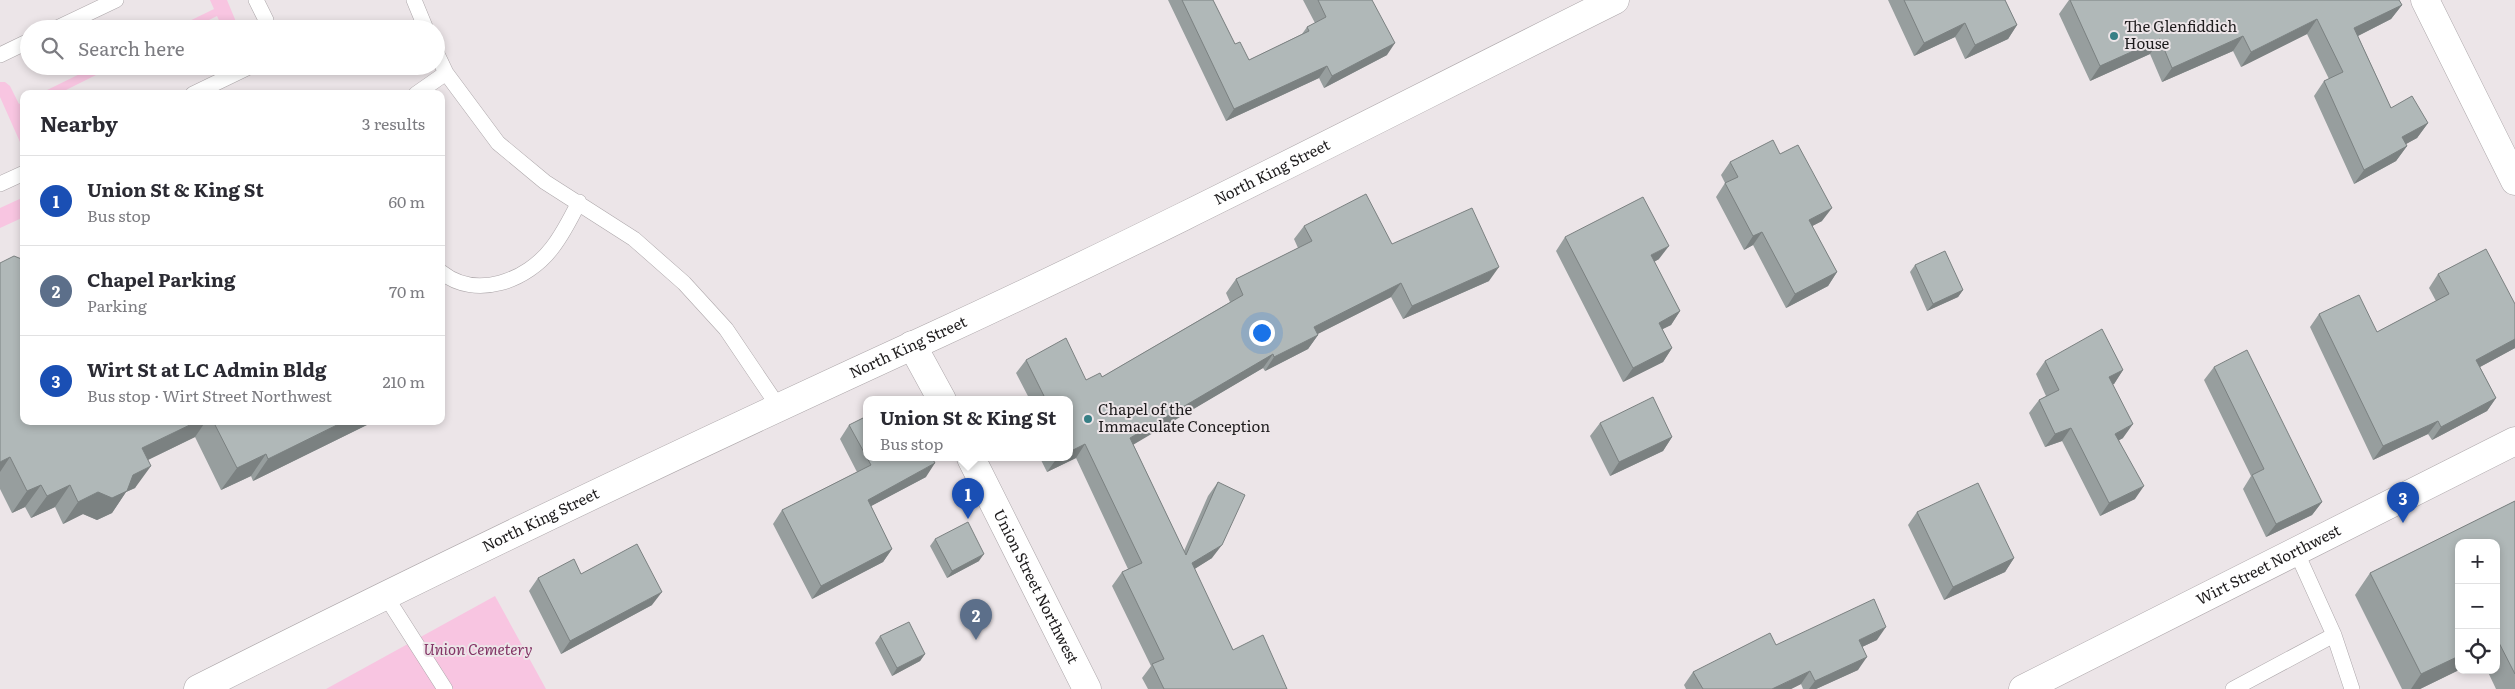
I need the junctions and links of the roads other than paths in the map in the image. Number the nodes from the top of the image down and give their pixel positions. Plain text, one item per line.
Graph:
1 (116, 0) edge
2 (256, 0) edge
3 (414, 0) edge
4 (1615, 0) edge
5 (2425, 0) edge
6 (74, 20) edge
7 (266, 20) edge
8 (422, 20) edge
9 (20, 45) edge
10 (0, 55) edge
11 (446, 73) edge
12 (232, 75) edge
13 (443, 75) edge
14 (201, 90) edge
15 (422, 90) edge
16 (20, 175) edge
17 (2515, 181) edge
18 (0, 184) edge
19 (579, 202) junction
20 (445, 276) edge
21 (912, 345) junction
22 (940, 396) edge
23 (778, 406) junction
24 (2515, 441) edge
25 (973, 461) edge
26 (2296, 551) junction
27 (385, 595) junction
28 (2334, 635) junction
29 (198, 689) edge
30 (445, 689) edge
31 (1087, 689) edge
32 (2023, 689) edge
33 (2232, 689) edge
34 (2352, 689) edge

1 - 6 lane
2 - 7 lane
3 - 8 lane
4 - 21 main road, North King Street
5 - 17 main road
9 - 10 lane
11 - 19 lane
12 - 14 lane
13 - 15 lane
16 - 18 lane
19 - 20 lane
19 - 23 lane
21 - 22 main road
21 - 23 main road, North King Street
23 - 27 main road, North King Street
24 - 26 main road, Wirt Street Northwest
25 - 31 main road, Union Street Northwest
26 - 28 lane
26 - 32 main road, Wirt Street Northwest
27 - 29 main road, North King Street
27 - 30 lane
28 - 33 lane
28 - 34 lane

